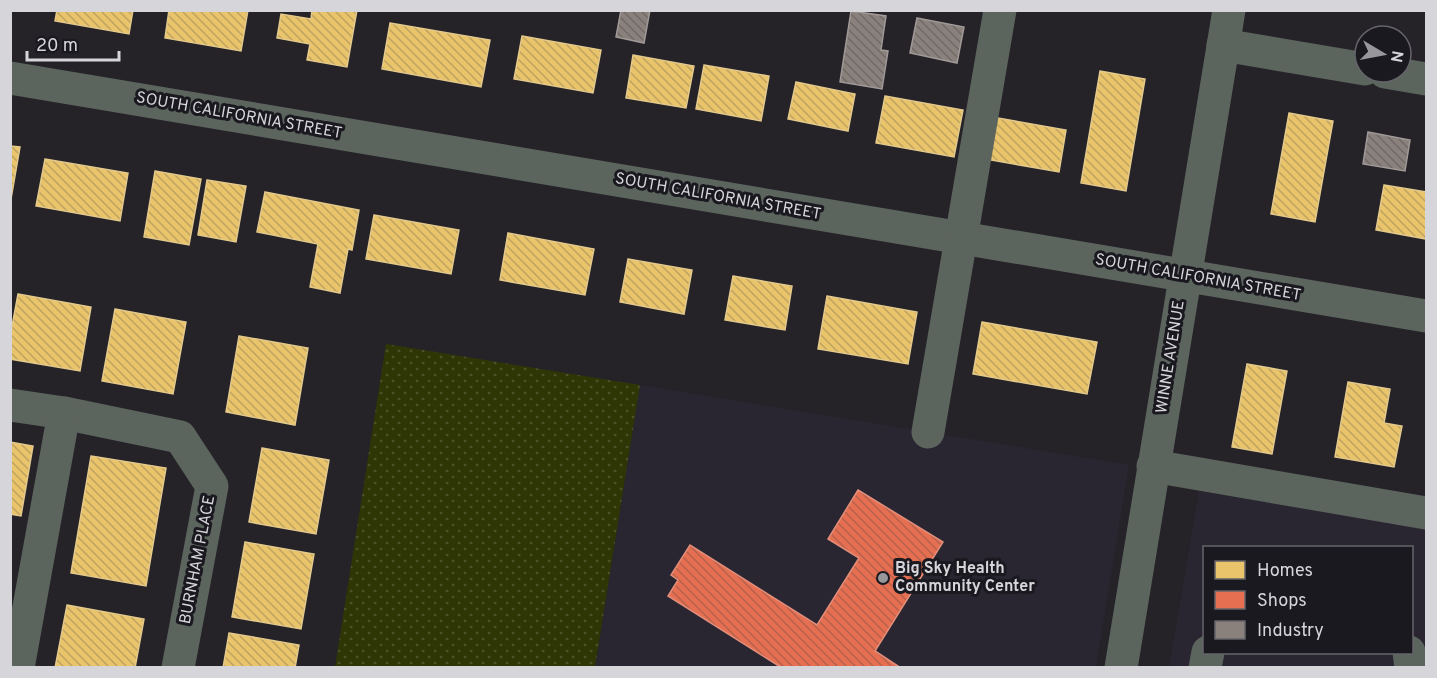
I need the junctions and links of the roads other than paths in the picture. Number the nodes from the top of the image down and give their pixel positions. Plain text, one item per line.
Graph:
1 (1000, 10) edge
2 (1229, 10) edge
3 (1223, 45) junction
4 (1353, 67) edge
5 (10, 78) edge
6 (961, 238) junction
7 (1185, 275) junction
8 (1426, 316) edge
9 (10, 405) edge
10 (63, 413) junction
11 (928, 432) dead end
12 (1153, 466) junction
13 (1426, 513) edge
14 (18, 668) edge
15 (178, 668) edge
16 (1121, 668) edge

1 - 6 street
2 - 3 street, WINNE AVENUE
3 - 4 street
3 - 7 street, WINNE AVENUE
5 - 6 street, SOUTH CALIFORNIA STREET
6 - 7 street, SOUTH CALIFORNIA STREET
6 - 11 street
7 - 8 street, SOUTH CALIFORNIA STREET
7 - 12 street, WINNE AVENUE
9 - 10 street, BURNHAM PLACE
10 - 14 street
10 - 15 street, BURNHAM PLACE
12 - 13 street
12 - 16 street, WINNE AVENUE

